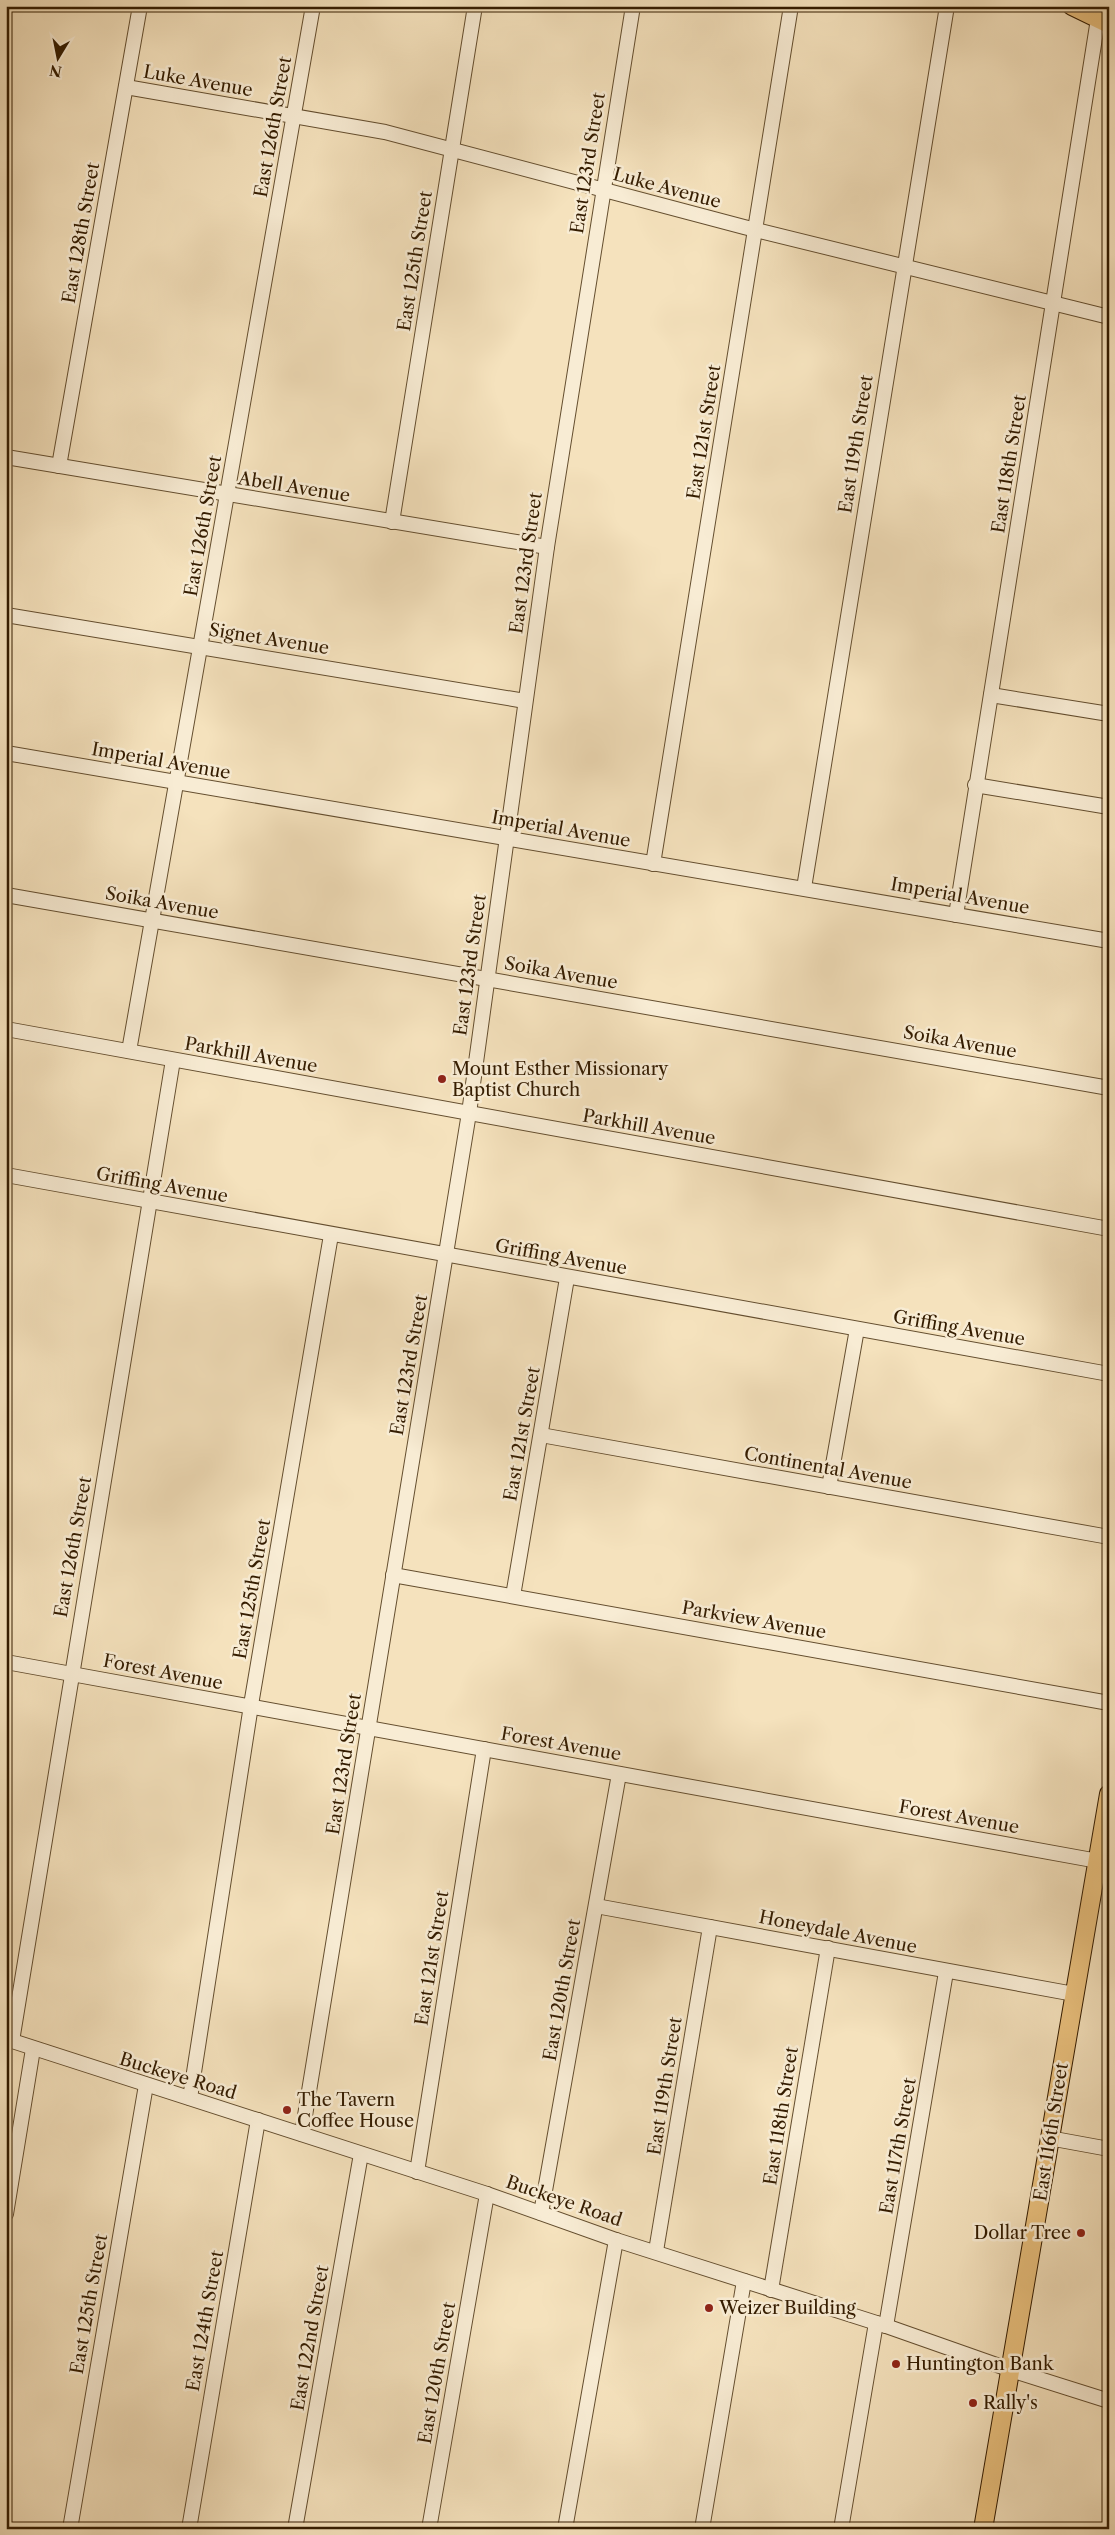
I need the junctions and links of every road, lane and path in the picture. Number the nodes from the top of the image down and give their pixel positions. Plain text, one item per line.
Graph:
1 (140, 6) edge
2 (313, 6) edge
3 (475, 6) edge
4 (633, 6) edge
5 (791, 6) edge
6 (947, 6) edge
7 (1072, 6) edge
8 (1103, 21) edge
9 (126, 87) junction
10 (294, 117) junction
11 (452, 151) junction
12 (602, 190) junction
13 (755, 230) junction
14 (903, 266) junction
15 (1053, 303) junction
16 (1109, 317) edge
17 (6, 457) edge
18 (59, 466) junction
19 (227, 495) junction
20 (392, 522) junction
21 (547, 546) junction
22 (6, 615) edge
23 (202, 647) junction
24 (991, 695) junction
25 (525, 701) junction
26 (1109, 714) edge
27 (6, 753) edge
28 (177, 784) junction
29 (975, 785) junction
30 (1109, 808) edge
31 (506, 838) junction
32 (653, 864) junction
33 (804, 888) junction
34 (6, 894) edge
35 (956, 915) junction
36 (151, 920) junction
37 (1109, 941) edge
38 (486, 979) junction
39 (6, 1029) edge
40 (129, 1051) junction
41 (173, 1060) junction
42 (1109, 1088) edge
43 (469, 1113) junction
44 (6, 1175) edge
45 (151, 1201) junction
46 (1109, 1229) edge
47 (331, 1235) junction
48 (447, 1256) junction
49 (567, 1278) junction
50 (857, 1329) junction
51 (1109, 1374) edge
52 (541, 1435) junction
53 (829, 1487) junction
54 (1109, 1536) edge
55 (393, 1575) junction
56 (513, 1596) junction
57 (6, 1662) edge
58 (71, 1673) junction
59 (1109, 1703) edge
60 (251, 1708) junction
61 (369, 1729) junction
62 (484, 1749) junction
63 (619, 1774) junction
64 (1109, 1794) edge
65 (1103, 1862) edge
66 (596, 1906) junction
67 (710, 1927) junction
68 (828, 1948) junction
69 (946, 1972) junction
70 (1074, 1994) junction
71 (9, 2040) edge
72 (33, 2048) junction
73 (146, 2085) junction
74 (190, 2098) junction
75 (258, 2120) junction
76 (302, 2134) junction
77 (1050, 2138) junction
78 (1109, 2148) edge
79 (361, 2154) junction
80 (417, 2172) junction
81 (487, 2194) junction
82 (541, 2213) junction
83 (6, 2214) edge
84 (616, 2240) junction
85 (656, 2251) junction
86 (744, 2280) junction
87 (771, 2290) junction
88 (881, 2325) junction
89 (1011, 2370) junction
90 (1109, 2401) edge
91 (70, 2529) edge
92 (189, 2529) edge
93 (296, 2529) edge
94 (429, 2529) edge
95 (565, 2529) edge
96 (702, 2529) edge
97 (841, 2529) edge
98 (983, 2529) edge

1 - 9 street, East 128th Street
2 - 10 street, East 126th Street
3 - 11 street, East 125th Street
4 - 12 street, East 123rd Street
5 - 13 street, East 121st Street
6 - 14 street, East 119th Street
7 - 8 main road
8 - 15 street, East 118th Street
9 - 10 street, Luke Avenue
9 - 18 street, East 128th Street
10 - 11 street, Luke Avenue
10 - 19 street, East 126th Street
11 - 12 street, Luke Avenue
11 - 20 street, East 125th Street
12 - 13 street, Luke Avenue
12 - 21 street, East 123rd Street
13 - 14 street, Luke Avenue
13 - 32 street, East 121st Street
14 - 15 street, Luke Avenue
14 - 33 street, East 119th Street
15 - 16 street, Luke Avenue
15 - 24 street, East 118th Street
17 - 18 street, Abell Avenue
18 - 19 street, Abell Avenue
19 - 20 street, Abell Avenue
19 - 23 street, East 126th Street
20 - 21 street, Abell Avenue
21 - 25 street, East 123rd Street
22 - 23 street, Signet Avenue
23 - 25 street, Signet Avenue
23 - 28 street, East 126th Street
24 - 26 street
24 - 29 street, East 118th Street
25 - 31 street, East 123rd Street
27 - 28 street, Imperial Avenue
28 - 31 street, Imperial Avenue
28 - 36 street, East 126th Street
29 - 30 street
29 - 35 street, East 118th Street
31 - 32 street, Imperial Avenue
31 - 38 street, East 123rd Street
32 - 33 street, Imperial Avenue
33 - 35 street, Imperial Avenue
34 - 36 street, Soika Avenue
35 - 37 street, Imperial Avenue
36 - 38 street, Soika Avenue
36 - 40 street, East 126th Street
38 - 42 street, Soika Avenue
38 - 43 street, East 123rd Street
39 - 40 street, Parkhill Avenue
40 - 41 street, Parkhill Avenue
41 - 43 street, Parkhill Avenue
41 - 45 street, East 126th Street
43 - 46 street, Parkhill Avenue
43 - 48 street, East 123rd Street
44 - 45 street, Griffing Avenue
45 - 47 street, Griffing Avenue
45 - 58 street, East 126th Street
47 - 48 street, Griffing Avenue
47 - 60 street, East 125th Street
48 - 49 street, Griffing Avenue
48 - 55 street, East 123rd Street
49 - 50 street, Griffing Avenue
49 - 52 street, East 121st Street
50 - 51 street, Griffing Avenue
50 - 53 street
52 - 53 street, Continental Avenue
52 - 56 street, East 121st Street
53 - 54 street, Continental Avenue
55 - 56 street, Parkview Avenue
55 - 61 street, East 123rd Street
56 - 59 street, Parkview Avenue
57 - 58 street, Forest Avenue
58 - 60 street, Forest Avenue
58 - 71 street, East 126th Street
60 - 61 street, Forest Avenue
60 - 74 street, East 125th Street
61 - 62 street, Forest Avenue
61 - 76 street, East 123rd Street
62 - 63 street, Forest Avenue
62 - 80 street, East 121st Street
63 - 65 street, Forest Avenue
63 - 66 street, East 120th Street
64 - 65 main road, East 116th Street
65 - 70 main road, East 116th Street
66 - 67 street, Honeydale Avenue
66 - 82 street, East 120th Street
67 - 68 street, Honeydale Avenue
67 - 85 street, East 119th Street
68 - 69 street, Honeydale Avenue
68 - 87 street, East 118th Street
69 - 70 street, Honeydale Avenue
69 - 88 street, East 117th Street
70 - 77 main road, East 116th Street
71 - 72 street, Buckeye Road
72 - 73 street, Buckeye Road
72 - 83 street
73 - 74 street, Buckeye Road
73 - 91 street, East 125th Street
74 - 75 street, Buckeye Road
75 - 76 street, Buckeye Road
75 - 92 street, East 124th Street
76 - 79 street, Buckeye Road
77 - 78 street
77 - 89 main road, East 116th Street
79 - 80 street, Buckeye Road
79 - 93 street, East 122nd Street
80 - 81 street, Buckeye Road
81 - 82 street, Buckeye Road
81 - 94 street, East 120th Street
82 - 84 street, Buckeye Road
84 - 85 street, Buckeye Road
84 - 95 street
85 - 86 street, Buckeye Road
86 - 87 street, Buckeye Road
86 - 96 street
87 - 88 street, Buckeye Road
88 - 89 street, Buckeye Road
88 - 97 street, East 117th Street
89 - 90 street, Buckeye Road
89 - 98 main road, East 116th Street

